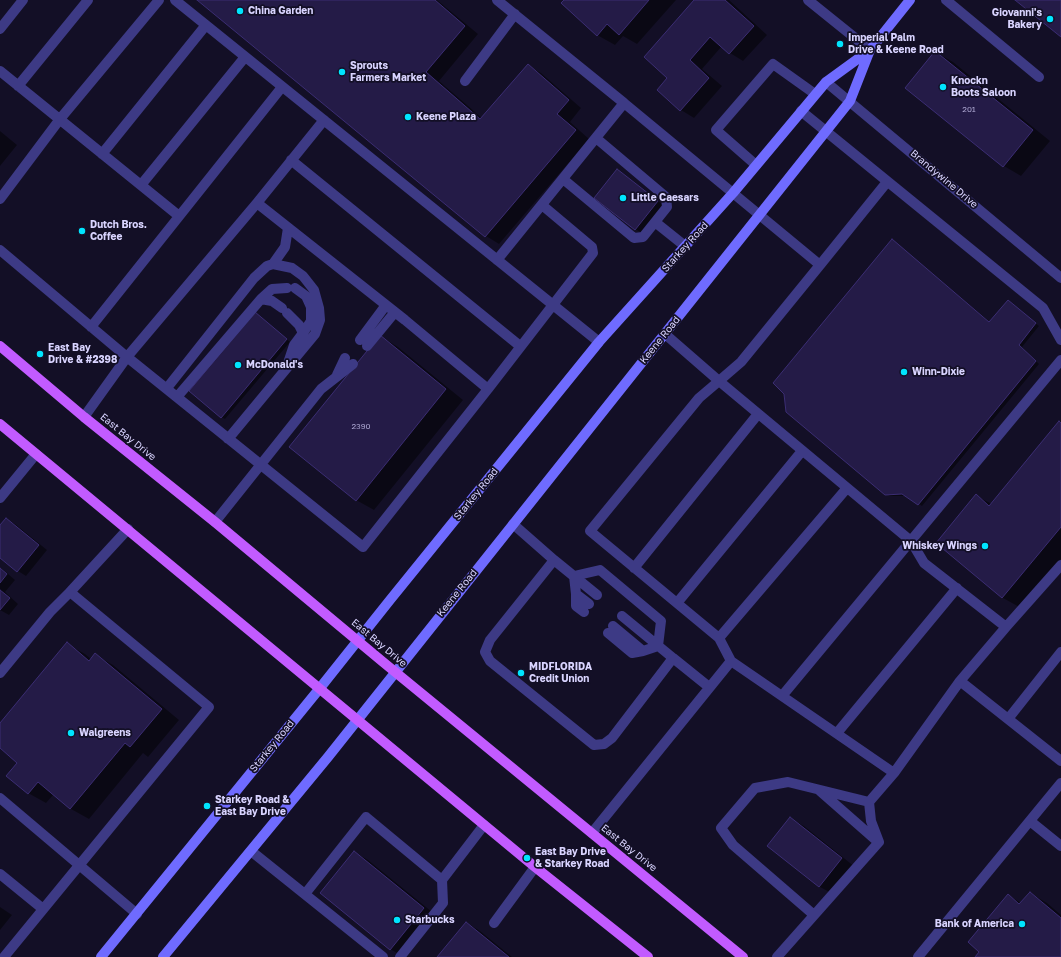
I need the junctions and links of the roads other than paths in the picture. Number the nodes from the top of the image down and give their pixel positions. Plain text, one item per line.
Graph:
1 (23, 0) edge
2 (88, 0) edge
3 (159, 0) edge
4 (175, 0) edge
5 (497, 0) edge
6 (808, 0) edge
7 (910, 0) edge
8 (946, 0) edge
9 (515, 14) junction
10 (206, 25) junction
11 (0, 29) edge
12 (870, 50) junction
13 (245, 57) junction
14 (0, 71) edge
15 (1039, 78) dead end
16 (465, 81) dead end
17 (826, 82) junction
18 (18, 86) junction
19 (282, 87) junction
20 (815, 94) junction
21 (850, 101) junction
22 (624, 103) junction
23 (801, 111) junction
24 (60, 119) junction
25 (324, 120) junction
26 (826, 131) junction
27 (596, 138) junction
28 (102, 154) junction
29 (291, 160) junction
30 (756, 165) junction
31 (563, 178) junction
32 (887, 182) junction
33 (140, 185) junction
34 (733, 192) junction
35 (0, 199) edge
36 (256, 203) junction
37 (542, 205) junction
38 (760, 215) junction
39 (179, 216) junction
40 (655, 222) junction
41 (288, 228) junction
42 (685, 246) junction
43 (0, 250) edge
44 (497, 260) junction
45 (273, 264) junction
46 (820, 265) junction
47 (1061, 278) edge
48 (261, 300) junction
49 (386, 305) junction
50 (553, 305) junction
51 (395, 312) junction
52 (91, 327) junction
53 (303, 334) junction
54 (665, 334) junction
55 (1061, 340) edge
56 (599, 342) junction
57 (0, 346) edge
58 (520, 346) junction
59 (127, 356) junction
60 (1061, 360) edge
61 (349, 361) dead end
62 (287, 368) junction
63 (719, 381) junction
64 (167, 388) junction
65 (488, 389) junction
66 (177, 397) junction
67 (758, 414) junction
68 (84, 417) junction
69 (0, 424) edge
70 (228, 439) junction
71 (802, 451) junction
72 (36, 454) junction
73 (261, 465) junction
74 (847, 488) junction
75 (0, 498) edge
76 (215, 522) junction
77 (513, 524) junction
78 (128, 529) junction
79 (911, 541) junction
80 (554, 560) junction
81 (1061, 565) edge
82 (634, 568) junction
83 (574, 576) junction
84 (957, 588) junction
85 (70, 592) junction
86 (597, 595) dead end
87 (677, 603) junction
88 (586, 608) dead end
89 (622, 616) dead end
90 (1006, 627) junction
91 (611, 629) dead end
92 (719, 638) junction
93 (357, 641) junction
94 (658, 646) junction
95 (1061, 652) edge
96 (673, 658) junction
97 (731, 661) junction
98 (395, 672) junction
99 (0, 673) edge
100 (960, 681) junction
101 (709, 687) junction
102 (320, 688) junction
103 (782, 696) junction
104 (357, 719) junction
105 (1008, 719) junction
106 (837, 733) junction
107 (1059, 755) edge
108 (894, 773) junction
109 (1061, 783) edge
110 (816, 788) junction
111 (0, 798) edge
112 (869, 802) junction
113 (1030, 821) junction
114 (484, 825) junction
115 (592, 833) junction
116 (879, 842) junction
117 (1061, 846) edge
118 (251, 851) junction
119 (79, 865) junction
120 (535, 867) junction
121 (0, 874) edge
122 (442, 880) junction
123 (305, 894) junction
124 (43, 909) junction
125 (137, 914) junction
126 (814, 915) junction
127 (494, 923) dead end
128 (4, 957) edge
129 (101, 957) edge
130 (163, 957) edge
131 (383, 957) edge
132 (400, 957) edge
133 (648, 957) edge
134 (744, 957) edge
135 (777, 957) edge
136 (918, 957) edge

1 - 11 street
2 - 18 street
3 - 24 street
4 - 10 street
5 - 9 street
6 - 12 street
7 - 12 main road, Keene Road
8 - 15 street
9 - 16 street
9 - 22 street
10 - 13 street
10 - 28 street
12 - 17 main road, Starkey Road
12 - 21 main road, Keene Road
13 - 19 street
13 - 33 street
14 - 18 street
17 - 20 main road, Starkey Road
17 - 21 street, Brandywine Drive
18 - 24 street
19 - 25 street
19 - 39 street
20 - 23 main road, Starkey Road
20 - 30 street
21 - 26 main road, Keene Road
21 - 47 street, Brandywine Drive
22 - 27 street
22 - 34 street
23 - 26 street
23 - 30 main road, Starkey Road
24 - 28 street
24 - 35 street
25 - 29 street
25 - 44 street
26 - 32 street
26 - 38 main road, Keene Road
27 - 31 street
27 - 40 street
28 - 33 street
29 - 36 street
29 - 58 street
30 - 34 main road, Starkey Road
31 - 37 street
31 - 40 street
32 - 46 street
32 - 55 street
33 - 39 street
34 - 38 street
34 - 42 main road, Starkey Road
36 - 41 street
36 - 59 street
37 - 44 street
37 - 50 street
38 - 46 street
38 - 54 main road, Keene Road
39 - 52 street
40 - 42 street
41 - 45 street
41 - 49 street
42 - 56 main road, Starkey Road
43 - 52 street
44 - 50 street
45 - 62 street
45 - 64 street
46 - 63 street
48 - 53 street
48 - 53 street
48 - 66 street
49 - 51 street
49 - 51 street
50 - 56 street
50 - 58 street
51 - 65 street
52 - 59 street
53 - 62 street
54 - 63 street
54 - 77 main road, Keene Road
56 - 93 main road, Starkey Road
57 - 68 main road, East Bay Drive
58 - 65 street
59 - 64 street
59 - 68 street
60 - 79 street
61 - 73 street
62 - 70 street
63 - 67 street
63 - 82 street
64 - 66 street
65 - 73 street
66 - 70 street
67 - 71 street
67 - 82 street
68 - 76 main road, East Bay Drive
69 - 72 main road
70 - 73 street
71 - 74 street
71 - 87 street
72 - 75 street
72 - 78 main road
73 - 76 street
74 - 79 street
74 - 92 street
76 - 93 main road, East Bay Drive
77 - 80 street
77 - 98 main road, Keene Road
78 - 85 street
78 - 102 main road
79 - 84 street
79 - 103 street
80 - 83 street
80 - 96 street
81 - 90 street
82 - 87 street
83 - 86 street
83 - 88 street
83 - 94 street
84 - 90 street
84 - 106 street
85 - 99 street
85 - 119 street
87 - 92 street
89 - 94 street
90 - 100 street
91 - 94 street
92 - 97 street
93 - 98 main road, East Bay Drive
93 - 102 main road, Starkey Road
94 - 96 street
95 - 105 street
96 - 101 street
97 - 101 street
97 - 103 street
98 - 104 main road
98 - 115 main road, East Bay Drive
100 - 105 street
100 - 108 street
101 - 115 street
102 - 104 main road
102 - 125 main road, Starkey Road
103 - 106 street
104 - 114 main road
104 - 118 main road
105 - 107 street
106 - 108 street
108 - 112 street
109 - 113 street
110 - 112 street
110 - 116 street
110 - 126 street
111 - 119 street
112 - 116 street
113 - 117 street
113 - 136 street
114 - 120 main road
114 - 122 street
115 - 134 main road, East Bay Drive
116 - 126 street
118 - 123 street
118 - 130 main road
119 - 124 street
119 - 125 street
120 - 127 street
120 - 133 main road
121 - 124 street
122 - 123 street
122 - 132 street
123 - 131 street
124 - 128 street
125 - 129 main road, Starkey Road
126 - 135 street

